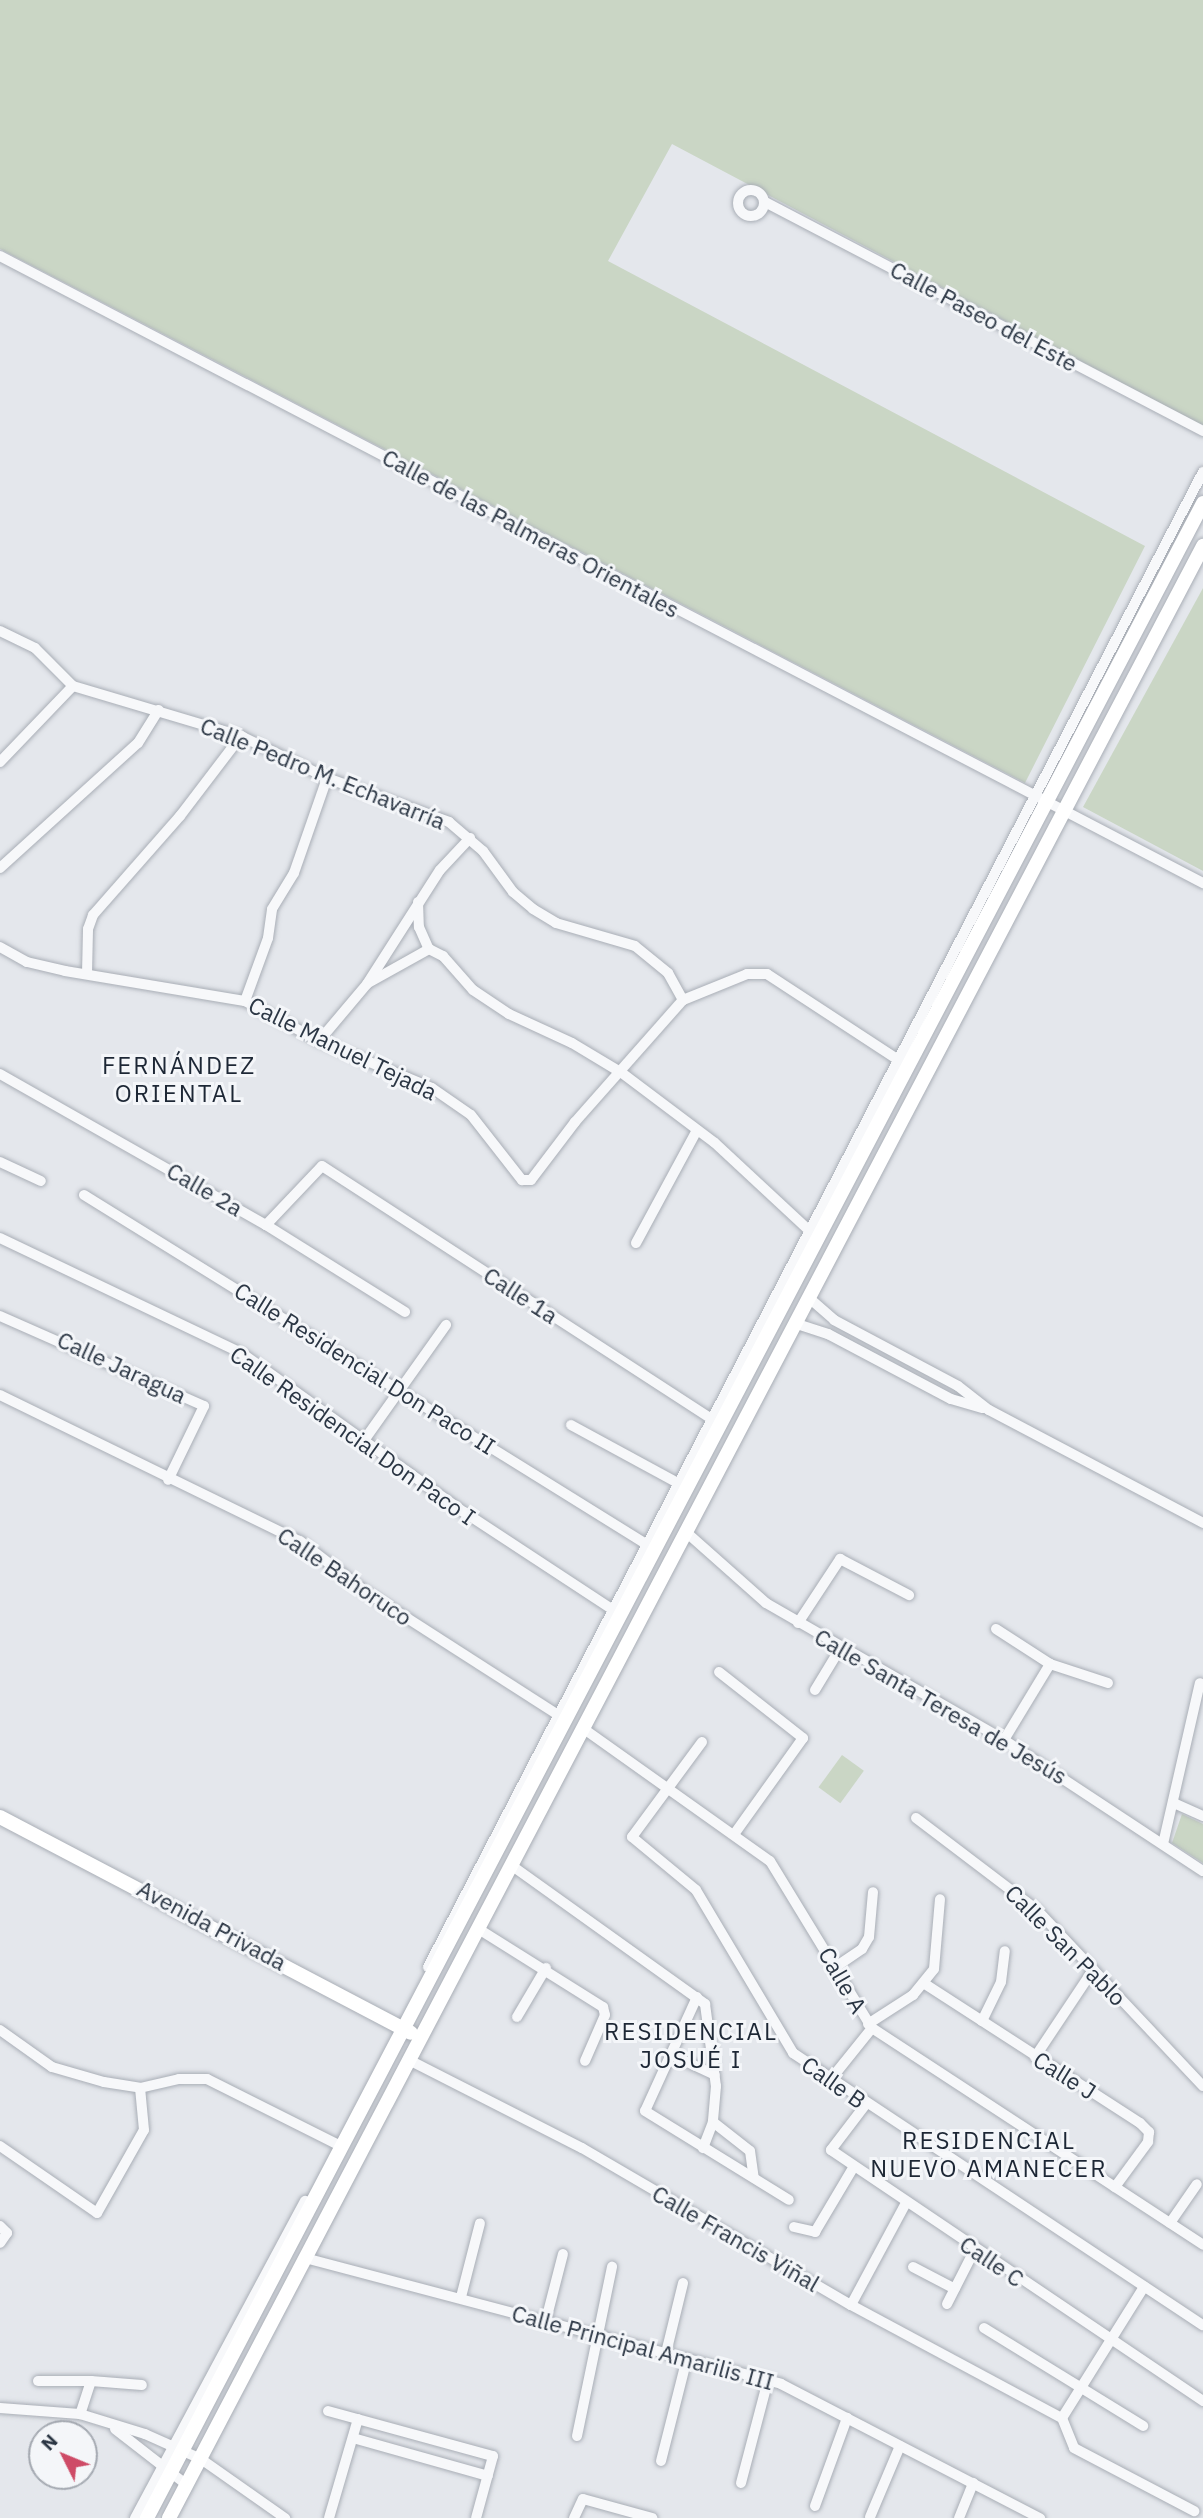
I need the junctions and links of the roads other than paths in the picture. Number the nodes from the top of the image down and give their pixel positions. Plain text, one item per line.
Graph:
1 (765, 202) dead end
2 (0, 256) edge
3 (1203, 431) edge
4 (1203, 472) edge
5 (1203, 503) edge
6 (1203, 546) edge
7 (5, 634) edge
8 (0, 646) edge
9 (73, 685) junction
10 (159, 710) junction
11 (241, 736) junction
12 (0, 762) edge
13 (327, 778) junction
14 (1040, 801) junction
15 (1062, 811) junction
16 (470, 838) junction
17 (0, 868) edge
18 (1203, 883) edge
19 (418, 902) junction
20 (0, 947) edge
21 (429, 949) junction
22 (86, 974) junction
23 (367, 984) junction
24 (683, 1000) junction
25 (245, 1001) junction
26 (319, 1041) junction
27 (903, 1063) junction
28 (622, 1073) junction
29 (0, 1074) edge
30 (697, 1130) junction
31 (0, 1162) edge
32 (41, 1181) dead end
33 (83, 1195) dead end
34 (266, 1225) junction
35 (813, 1234) junction
36 (0, 1238) edge
37 (636, 1243) dead end
38 (808, 1297) junction
39 (405, 1312) dead end
40 (0, 1316) edge
41 (794, 1323) junction
42 (446, 1325) dead end
43 (958, 1385) junction
44 (400, 1389) junction
45 (0, 1395) edge
46 (951, 1399) junction
47 (989, 1410) junction
48 (715, 1422) junction
49 (571, 1425) dead end
50 (365, 1439) junction
51 (168, 1480) junction
52 (678, 1483) junction
53 (1203, 1523) edge
54 (686, 1532) junction
55 (646, 1544) junction
56 (909, 1595) dead end
57 (616, 1612) junction
58 (798, 1623) junction
59 (996, 1629) dead end
60 (841, 1647) junction
61 (1050, 1664) junction
62 (719, 1672) dead end
63 (1108, 1683) dead end
64 (1200, 1683) dead end
65 (815, 1690) dead end
66 (562, 1717) junction
67 (584, 1728) junction
68 (1198, 1730) edge
69 (1004, 1740) junction
70 (702, 1742) dead end
71 (668, 1785) junction
72 (1176, 1804) junction
73 (1203, 1816) edge
74 (0, 1817) edge
75 (916, 1818) dead end
76 (735, 1833) junction
77 (1163, 1844) junction
78 (511, 1865) junction
79 (1203, 1871) edge
80 (873, 1892) dead end
81 (940, 1899) dead end
82 (477, 1928) junction
83 (1005, 1951) dead end
84 (837, 1966) junction
85 (546, 1968) junction
86 (1093, 1970) junction
87 (925, 1984) junction
88 (698, 1997) junction
89 (517, 2017) dead end
90 (982, 2021) junction
91 (870, 2026) junction
92 (402, 2028) junction
93 (0, 2030) edge
94 (421, 2038) junction
95 (672, 2055) junction
96 (1035, 2057) junction
97 (409, 2060) junction
98 (584, 2061) dead end
99 (715, 2075) junction
100 (831, 2079) junction
101 (1203, 2086) edge
102 (140, 2088) junction
103 (866, 2104) junction
104 (713, 2122) junction
105 (337, 2144) junction
106 (0, 2146) edge
107 (703, 2148) junction
108 (853, 2168) junction
109 (754, 2178) junction
110 (1197, 2184) dead end
111 (1115, 2187) junction
112 (789, 2200) dead end
113 (905, 2203) junction
114 (480, 2223) dead end
115 (1170, 2223) junction
116 (0, 2226) edge
117 (794, 2227) dead end
118 (0, 2243) edge
119 (1203, 2245) edge
120 (975, 2249) junction
121 (562, 2254) dead end
122 (305, 2258) junction
123 (612, 2267) dead end
124 (913, 2267) dead end
125 (683, 2283) dead end
126 (1144, 2287) junction
127 (955, 2288) junction
128 (461, 2297) junction
129 (947, 2304) dead end
130 (851, 2305) junction
131 (546, 2320) junction
132 (1203, 2325) edge
133 (984, 2328) dead end
134 (599, 2333) junction
135 (1111, 2341) junction
136 (666, 2353) junction
137 (687, 2358) junction
138 (768, 2380) junction
139 (38, 2381) dead end
140 (91, 2381) junction
141 (142, 2385) dead end
142 (1082, 2390) junction
143 (1203, 2401) edge
144 (0, 2408) edge
145 (328, 2411) dead end
146 (80, 2414) junction
147 (847, 2418) junction
148 (1062, 2418) junction
149 (358, 2419) junction
150 (110, 2426) junction
151 (1143, 2426) dead end
152 (577, 2436) dead end
153 (353, 2438) junction
154 (900, 2446) junction
155 (178, 2449) junction
156 (201, 2459) junction
157 (662, 2461) dead end
158 (167, 2470) junction
159 (488, 2476) junction
160 (741, 2483) dead end
161 (972, 2483) junction
162 (187, 2485) junction
163 (815, 2506) dead end
164 (1194, 2511) dead end
165 (870, 2517) edge
166 (135, 2518) edge
167 (147, 2518) edge
168 (169, 2518) edge
169 (285, 2518) edge
170 (329, 2518) edge
171 (476, 2518) edge
172 (574, 2518) edge
173 (652, 2518) edge
174 (959, 2518) edge
175 (1040, 2518) edge

1 - 3 street, Calle Paseo del Este
2 - 14 street, Calle de las Palmeras Orientales
4 - 14 street
5 - 14 main road
6 - 15 main road
7 - 8 street
7 - 9 street, Calle Pedro M. Echavarría
9 - 10 street, Calle Pedro M. Echavarría
9 - 12 street
10 - 11 street, Calle Pedro M. Echavarría
10 - 17 street
11 - 13 street, Calle Pedro M. Echavarría
11 - 22 street
13 - 16 street, Calle Pedro M. Echavarría
13 - 25 street
14 - 15 street, Calle de las Palmeras Orientales
14 - 27 main road
15 - 18 street, Calle de las Palmeras Orientales
15 - 38 main road
16 - 19 street
16 - 24 street, Calle Pedro M. Echavarría
19 - 21 street
19 - 23 street
20 - 22 street, Calle Manuel Tejada
21 - 23 street
21 - 28 street
22 - 25 street, Calle Manuel Tejada
23 - 26 street
24 - 27 street
24 - 28 street
25 - 26 street, Calle Manuel Tejada
26 - 28 street, Calle Manuel Tejada
27 - 35 main road
28 - 30 street
29 - 34 street, Calle 2a
30 - 35 street
30 - 37 street
31 - 32 street
33 - 44 street, Calle Residencial Don Paco II
34 - 39 street, Calle 2a
34 - 48 street, Calle 1a
35 - 48 main road
36 - 50 street, Calle Residencial Don Paco I
38 - 41 main road
38 - 43 street
40 - 51 street, Calle Jaragua
41 - 46 street
41 - 54 main road
42 - 44 street
43 - 46 street
43 - 47 street
44 - 50 street
44 - 55 street, Calle Residencial Don Paco II
45 - 51 street, Calle Bahoruco
46 - 47 street
47 - 53 street
48 - 52 street
48 - 57 main road
49 - 52 street
50 - 57 street, Calle Residencial Don Paco I
51 - 66 street, Calle Bahoruco
52 - 55 street
54 - 58 street, Calle Santa Teresa de Jesús
54 - 67 main road
55 - 57 street
56 - 58 street
57 - 66 main road
58 - 60 street, Calle Santa Teresa de Jesús
59 - 61 street
60 - 65 street
60 - 69 street, Calle Santa Teresa de Jesús
61 - 63 street
61 - 69 street
62 - 76 street
64 - 68 street
66 - 92 main road
67 - 71 street, Calle A
67 - 78 main road
68 - 72 street
69 - 77 street, Calle Santa Teresa de Jesús
70 - 71 street, Calle B
71 - 76 street, Calle A
71 - 100 street, Calle B
72 - 73 street
72 - 77 street
74 - 92 main road, Avenida Privada
75 - 86 street, Calle San Pablo
76 - 84 street, Calle A
77 - 79 street, Calle Santa Teresa de Jesús
78 - 82 main road
78 - 88 street
80 - 84 street
81 - 87 street
82 - 85 street
82 - 94 main road
83 - 90 street
84 - 91 street, Calle A
85 - 89 street
85 - 98 street
86 - 96 street
86 - 101 street, Calle San Pablo
87 - 90 street, Calle J
87 - 91 street
88 - 95 street
88 - 99 street
90 - 96 street, Calle J
91 - 100 street
91 - 111 street, Calle A
92 - 94 main road, Avenida Privada
92 - 105 street
92 - 155 main road
93 - 102 street
94 - 97 main road
95 - 99 street
95 - 107 street
96 - 111 street, Calle J
97 - 122 main road
97 - 130 street, Calle Francis Viñal
99 - 104 street
100 - 103 street, Calle B
102 - 105 street
102 - 106 street
103 - 108 street, Calle C
103 - 126 street, Calle B
104 - 107 street
104 - 109 street
105 - 155 street
107 - 109 street
108 - 113 street, Calle C
108 - 117 street
109 - 112 street
110 - 115 street
111 - 115 street, Calle A
113 - 120 street, Calle C
113 - 130 street
114 - 128 street
115 - 119 street, Calle A
116 - 118 street
120 - 127 street
120 - 135 street, Calle C
121 - 131 street
122 - 128 street, Calle Principal Amarilis III
122 - 156 main road
123 - 134 street
124 - 127 street
125 - 136 street
126 - 132 street, Calle B
126 - 135 street
127 - 129 street
128 - 131 street, Calle Principal Amarilis III
130 - 148 street, Calle Francis Viñal
131 - 134 street, Calle Principal Amarilis III
133 - 142 street
134 - 136 street, Calle Principal Amarilis III
134 - 152 street
135 - 142 street
135 - 143 street, Calle C
136 - 137 street, Calle Principal Amarilis III
137 - 138 street, Calle Principal Amarilis III
137 - 157 street
138 - 147 street, Calle Principal Amarilis III
138 - 160 street
139 - 140 street
140 - 141 street
140 - 146 street
142 - 148 street
142 - 151 street
144 - 146 street
145 - 149 street
146 - 150 street
147 - 154 street, Calle Principal Amarilis III
147 - 163 street
148 - 164 street
149 - 153 street
149 - 159 street
150 - 155 street
150 - 158 street
153 - 159 street
153 - 170 street
154 - 161 street, Calle Principal Amarilis III
154 - 165 street
155 - 156 street
155 - 158 main road
156 - 162 main road
156 - 169 street
158 - 162 street
158 - 166 street
158 - 167 main road
159 - 171 street
161 - 174 street
161 - 175 street, Calle Principal Amarilis III
162 - 168 main road
172 - 173 street

